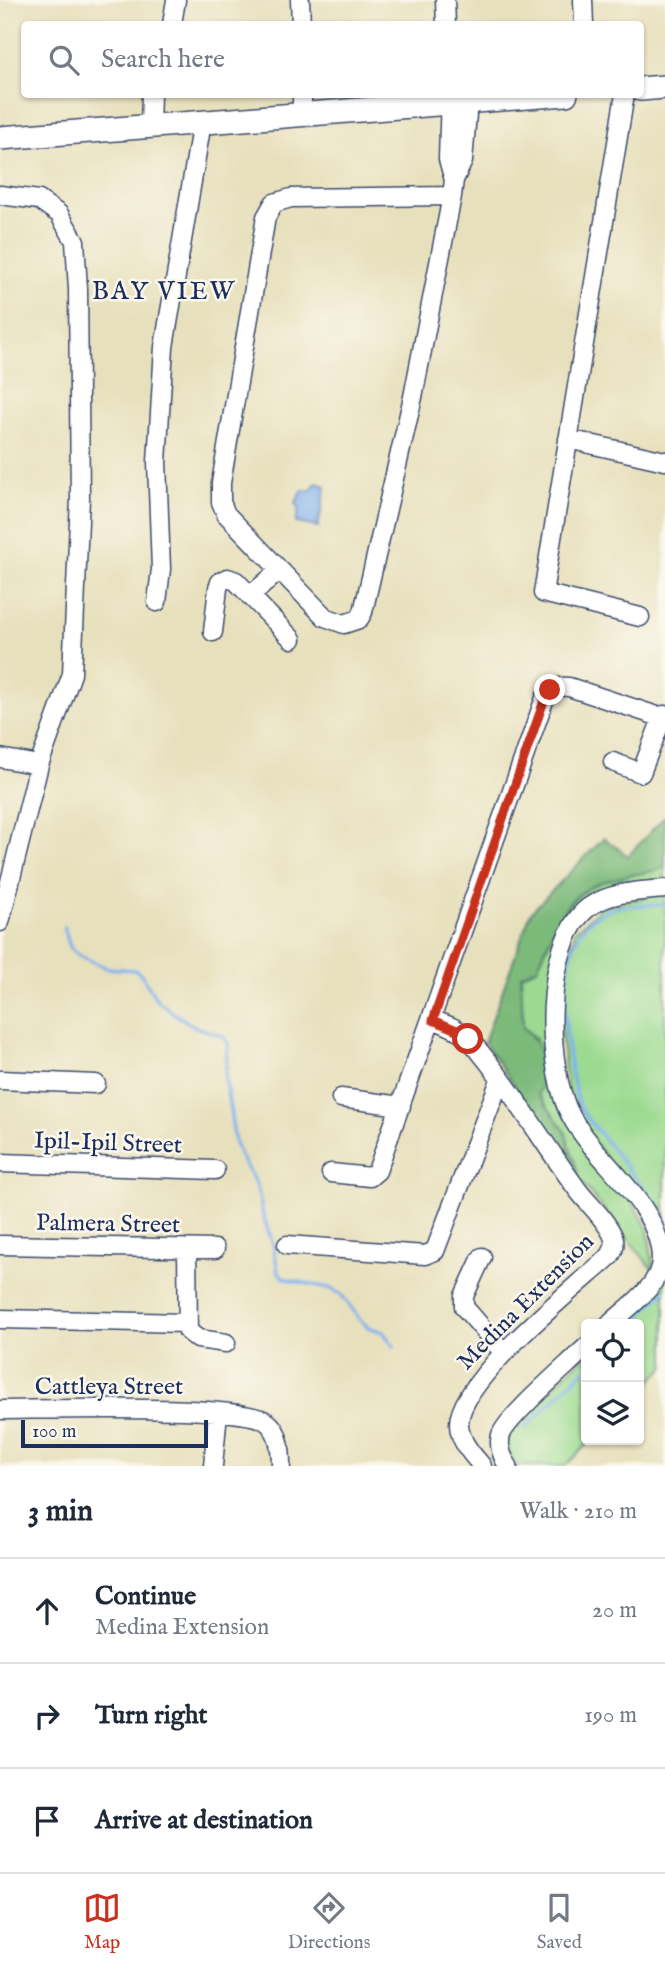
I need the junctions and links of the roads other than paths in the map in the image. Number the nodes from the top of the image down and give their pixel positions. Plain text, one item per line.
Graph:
1 (176, 0) edge
2 (300, 0) edge
3 (445, 0) edge
4 (583, 0) edge
5 (173, 21) edge
6 (301, 21) edge
7 (446, 21) edge
8 (584, 21) edge
9 (665, 87) edge
10 (644, 89) edge
11 (152, 98) edge
12 (493, 98) edge
13 (624, 98) edge
14 (456, 100) edge
15 (302, 105) edge
16 (201, 122) junction
17 (150, 126) junction
18 (0, 138) edge
19 (453, 188) junction
20 (0, 195) edge
21 (568, 439) junction
22 (665, 461) edge
23 (279, 571) junction
24 (250, 596) junction
25 (157, 602) dead end
26 (640, 617) dead end
27 (213, 632) dead end
28 (292, 639) dead end
29 (664, 716) edge
30 (0, 758) edge
31 (613, 762) dead end
32 (39, 765) junction
33 (665, 889) edge
34 (0, 922) edge
35 (433, 1020) junction
36 (0, 1080) edge
37 (500, 1080) junction
38 (96, 1084) dead end
39 (341, 1098) dead end
40 (401, 1106) junction
41 (0, 1163) edge
42 (215, 1170) dead end
43 (331, 1173) dead end
44 (0, 1245) edge
45 (288, 1245) dead end
46 (187, 1249) junction
47 (215, 1249) dead end
48 (482, 1257) dead end
49 (0, 1319) edge
50 (615, 1319) edge
51 (187, 1323) junction
52 (226, 1343) dead end
53 (581, 1352) edge
54 (504, 1353) junction
55 (0, 1410) edge
56 (218, 1412) junction
57 (213, 1466) edge
58 (281, 1466) edge
59 (482, 1466) edge
60 (508, 1466) edge

1 - 5 street
2 - 6 street
3 - 7 street
4 - 8 street
9 - 10 main road
11 - 17 street
12 - 14 main road
13 - 21 street
14 - 15 main road
14 - 19 street
15 - 16 main road
16 - 17 main road
16 - 25 street
17 - 18 main road
19 - 23 street
19 - 23 street
20 - 32 street
21 - 22 street
21 - 26 street
23 - 24 street
24 - 27 street
24 - 28 street
29 - 31 street
29 - 35 street
30 - 32 street
32 - 34 street
33 - 50 street
35 - 37 street, Medina Extension
35 - 40 street
36 - 38 street
37 - 45 street
37 - 54 street, Medina Extension
39 - 40 street
40 - 43 street
41 - 42 street, Ipil-Ipil Street
44 - 46 street, Palmera Street
46 - 47 street, Palmera Street
46 - 51 street
48 - 54 street
49 - 51 street
51 - 52 street
53 - 60 street
54 - 59 street, Medina Extension
55 - 56 street, Cattleya Street
56 - 57 street
56 - 58 street, Cattleya Street

